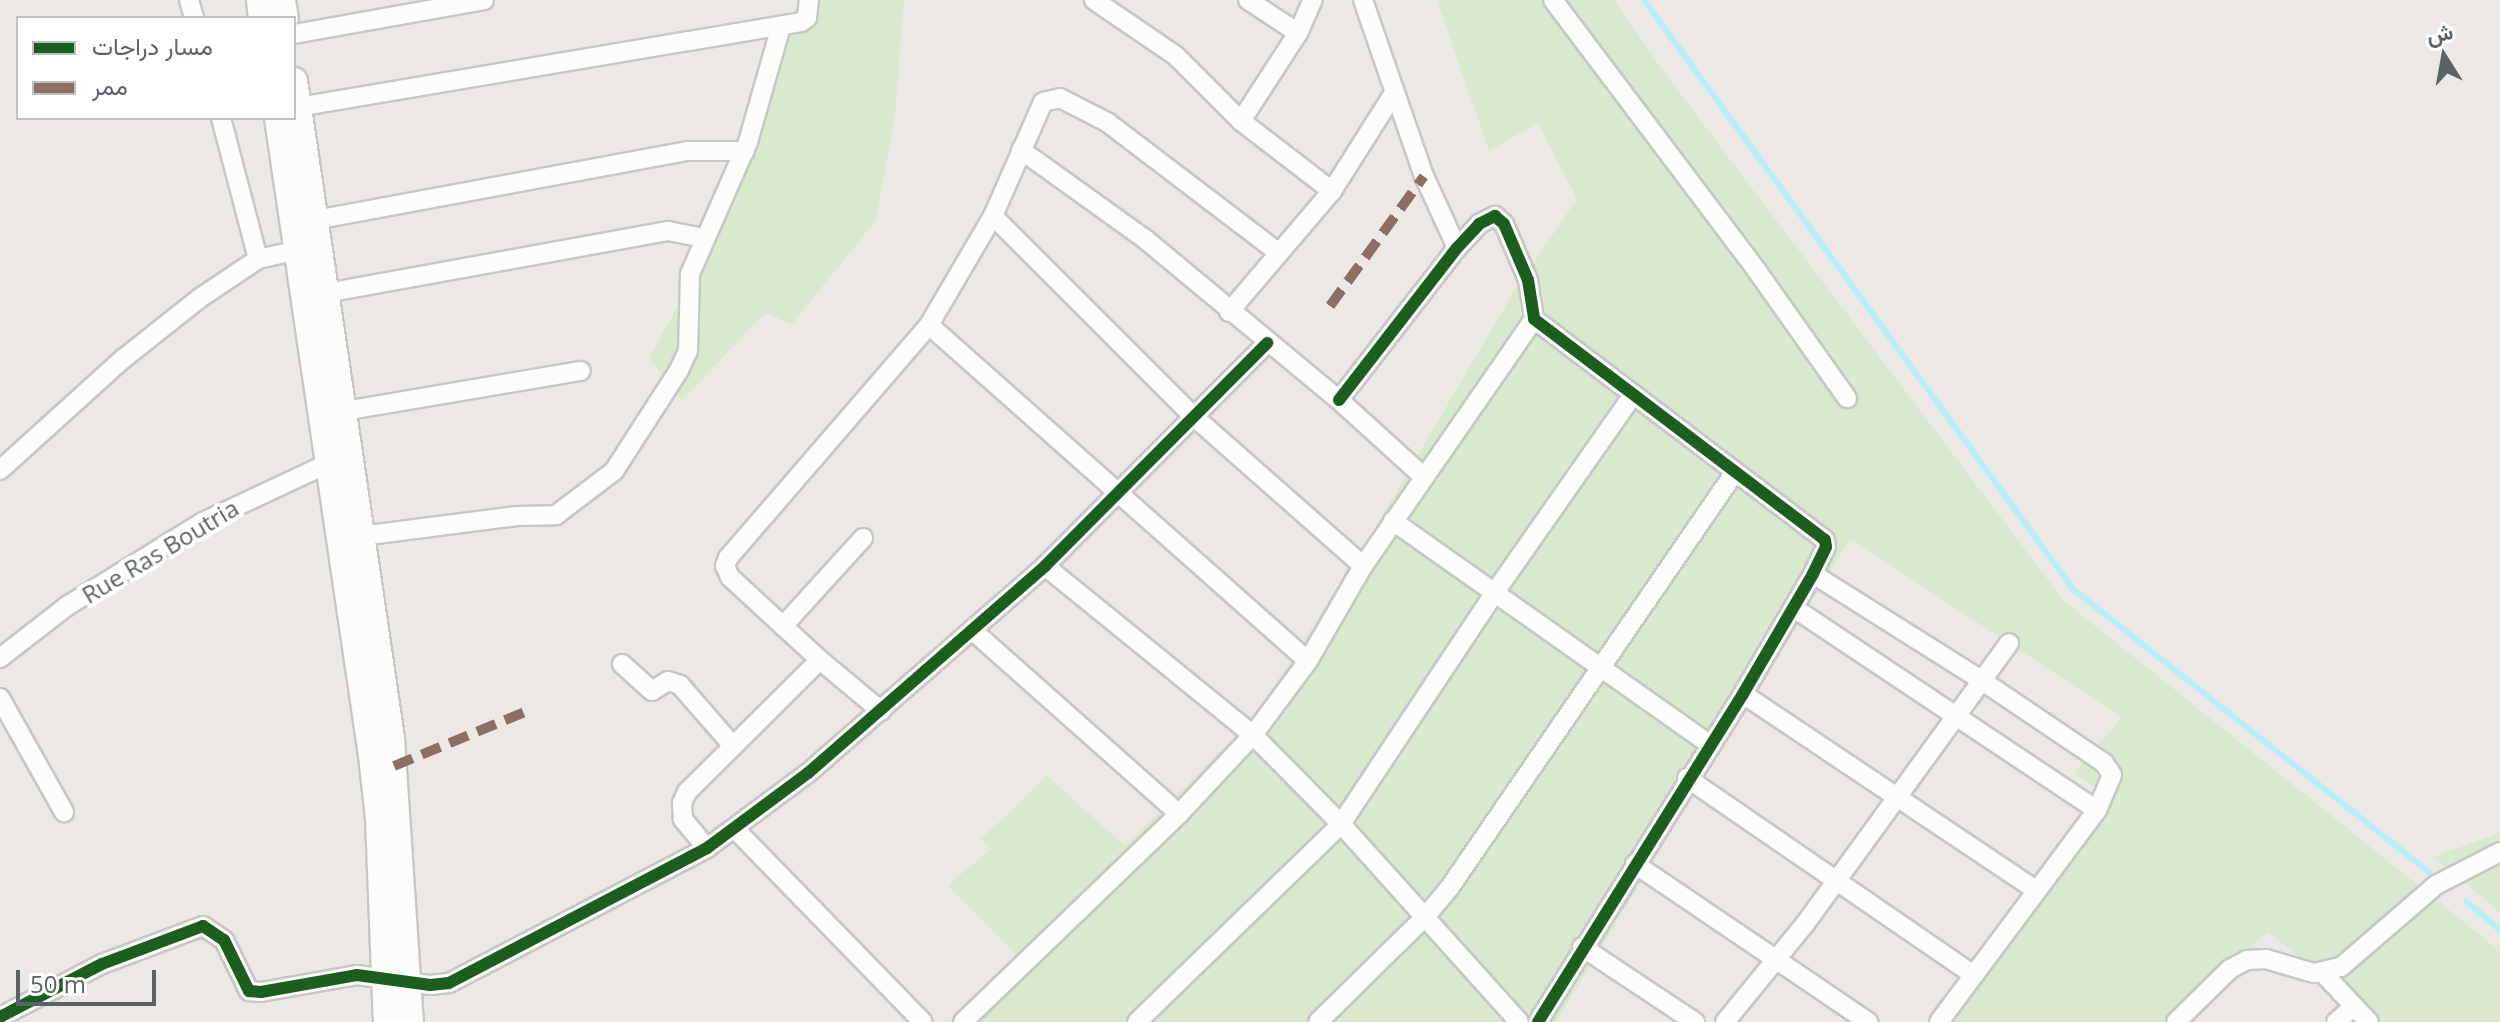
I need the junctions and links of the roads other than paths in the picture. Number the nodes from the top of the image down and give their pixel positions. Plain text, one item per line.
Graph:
1 (484, 0) edge
2 (809, 0) edge
3 (1094, 0) edge
4 (1248, 0) edge
5 (1313, 0) edge
6 (1363, 0) edge
7 (1553, 0) edge
8 (781, 26) junction
9 (1298, 33) junction
10 (296, 34) edge
11 (1394, 93) junction
12 (296, 101) edge
13 (222, 120) edge
14 (292, 120) edge
15 (294, 120) edge
16 (1241, 121) junction
17 (1021, 150) junction
18 (745, 151) junction
19 (1332, 191) junction
20 (993, 216) junction
21 (315, 220) junction
22 (705, 238) junction
23 (308, 248) junction
24 (1457, 248) junction
25 (1279, 253) junction
26 (258, 259) junction
27 (326, 293) junction
28 (1229, 312) junction
29 (1534, 319) junction
30 (929, 325) junction
31 (1267, 343) junction
32 (581, 371) dead end
33 (1633, 395) junction
34 (1847, 398) dead end
35 (1339, 400) junction
36 (344, 411) junction
37 (1192, 415) junction
38 (331, 462) junction
39 (0, 470) edge
40 (1735, 472) junction
41 (1424, 477) junction
42 (1118, 495) junction
43 (1393, 521) junction
44 (361, 536) junction
45 (863, 538) dead end
46 (1045, 566) junction
47 (1363, 566) junction
48 (1813, 574) junction
49 (1495, 592) junction
50 (1794, 608) junction
51 (783, 626) junction
52 (972, 630) junction
53 (2009, 643) dead end
54 (0, 658) edge
55 (820, 660) junction
56 (1308, 661) junction
57 (622, 664) dead end
58 (1602, 668) junction
59 (1981, 680) junction
60 (1743, 694) junction
61 (0, 698) edge
62 (881, 711) junction
63 (1957, 713) junction
64 (1253, 735) junction
65 (1709, 744) junction
66 (733, 746) junction
67 (1687, 778) junction
68 (1897, 795) junction
69 (2097, 810) junction
70 (64, 812) dead end
71 (1179, 814) junction
72 (1341, 824) junction
73 (735, 829) junction
74 (707, 848) junction
75 (2500, 852) edge
76 (1635, 864) junction
77 (1836, 877) junction
78 (2036, 890) junction
79 (1425, 917) junction
80 (1582, 947) junction
81 (1776, 959) junction
82 (2323, 973) junction
83 (1974, 975) junction
84 (396, 980) junction
85 (2353, 1007) junction
86 (0, 1017) edge
87 (1332, 1018) edge
88 (387, 1022) edge
89 (410, 1022) edge
90 (923, 1022) edge
91 (963, 1022) edge
92 (1137, 1022) edge
93 (1519, 1022) edge
94 (1538, 1022) edge
95 (1695, 1022) edge
96 (1725, 1022) edge
97 (1868, 1022) edge
98 (1939, 1022) edge
99 (2176, 1022) edge
100 (2336, 1022) edge
101 (2369, 1022) edge

1 - 10 street
2 - 8 street
3 - 16 street
4 - 9 street
5 - 9 street
6 - 11 street
7 - 34 street
8 - 12 street
8 - 18 street
9 - 16 street
11 - 19 street
11 - 24 street
13 - 26 street
14 - 23 street
15 - 21 street
16 - 19 street
17 - 20 street
17 - 25 street
17 - 28 street
18 - 21 street
18 - 22 street
19 - 25 street
20 - 30 street
20 - 37 street
21 - 23 street
22 - 27 street
22 - 44 street
23 - 26 street
23 - 27 street
23 - 38 street
24 - 29 street
24 - 35 street
25 - 28 street
26 - 39 street
27 - 36 street
28 - 31 street
29 - 33 street
29 - 41 street
30 - 42 street
30 - 51 street
31 - 35 street
31 - 37 street
32 - 36 street
33 - 40 street
33 - 49 street
35 - 41 street
36 - 44 street
37 - 42 street
37 - 47 street
38 - 54 street, Rue Ras Boutria
38 - 84 street
40 - 48 street
40 - 58 street
41 - 43 street
42 - 46 street
42 - 56 street
43 - 47 street
43 - 49 street
44 - 84 street
45 - 51 street
46 - 52 street
46 - 64 street
47 - 56 street
48 - 50 street
48 - 59 street
49 - 58 street
49 - 72 street
50 - 60 street
50 - 63 street
51 - 55 street
52 - 62 street
52 - 71 street
53 - 59 street
55 - 62 street
55 - 66 street
56 - 64 street
57 - 66 street
58 - 65 street
58 - 79 street
59 - 63 street
59 - 69 street
60 - 65 street
60 - 68 street
61 - 70 street
62 - 73 street
63 - 68 street
63 - 69 street
64 - 71 street
64 - 72 street
65 - 67 street
66 - 74 street
67 - 76 street
67 - 77 street
68 - 77 street
68 - 78 street
69 - 78 street
71 - 91 street
72 - 79 street
72 - 92 street
73 - 74 street
73 - 90 street
74 - 84 street
75 - 82 street
76 - 80 street
76 - 81 street
77 - 81 street
77 - 83 street
78 - 83 street
79 - 87 street
79 - 93 street
80 - 94 street
80 - 95 street
81 - 96 street
81 - 97 street
82 - 85 street
82 - 99 street
83 - 98 street
84 - 86 street
84 - 88 street
84 - 89 street
85 - 100 street
85 - 101 street

